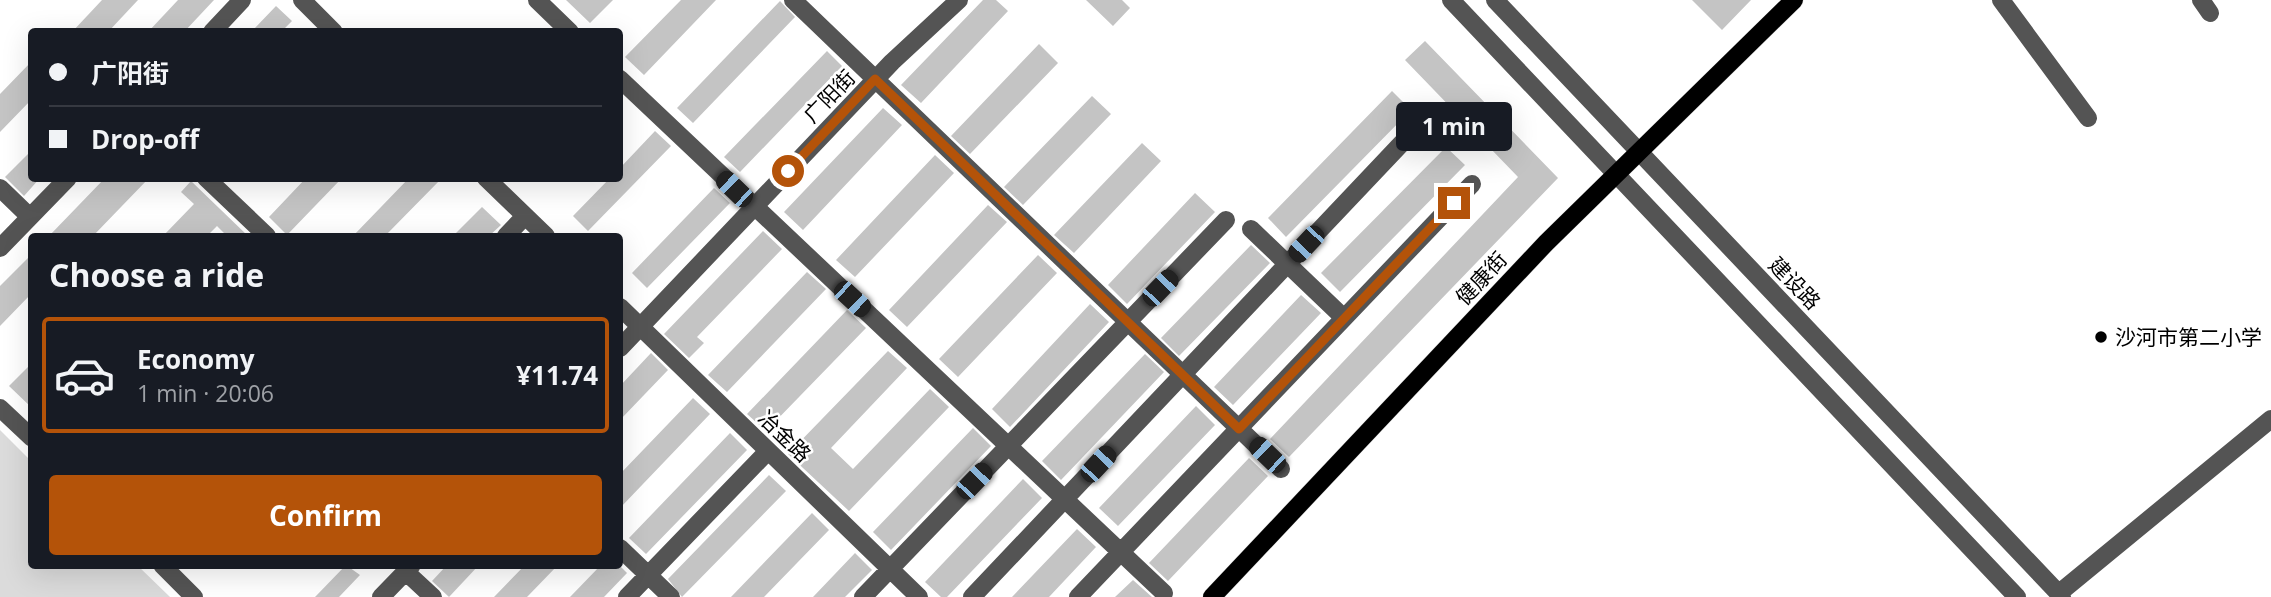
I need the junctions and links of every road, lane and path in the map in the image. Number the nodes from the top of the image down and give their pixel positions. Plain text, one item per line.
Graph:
1 (242, 0) edge
2 (302, 0) edge
3 (537, 0) edge
4 (793, 0) edge
5 (958, 0) edge
6 (1451, 0) edge
7 (1495, 0) edge
8 (1794, 0) edge
9 (2001, 0) edge
10 (216, 28) edge
11 (330, 28) edge
12 (566, 28) edge
13 (875, 79) junction
14 (623, 82) edge
15 (2088, 118) dead end
16 (1419, 125) dead end
17 (1639, 152) junction
18 (1617, 173) junction
19 (64, 182) edge
20 (210, 182) edge
21 (490, 182) edge
22 (1472, 184) dead end
23 (0, 188) edge
24 (754, 207) junction
25 (526, 216) junction
26 (30, 217) junction
27 (1226, 220) dead end
28 (1251, 229) dead end
29 (264, 233) edge
30 (509, 233) edge
31 (543, 233) edge
32 (0, 248) edge
33 (1287, 264) junction
34 (623, 310) edge
35 (1345, 318) junction
36 (1128, 322) junction
37 (640, 327) junction
38 (623, 345) edge
39 (1183, 374) junction
40 (0, 408) edge
41 (2271, 419) edge
42 (1239, 429) junction
43 (28, 434) edge
44 (1008, 446) junction
45 (768, 451) junction
46 (1281, 469) dead end
47 (1065, 500) junction
48 (623, 551) edge
49 (1121, 552) junction
50 (166, 569) edge
51 (408, 569) edge
52 (410, 569) edge
53 (890, 569) junction
54 (648, 575) junction
55 (1164, 593) dead end
56 (2060, 595) edge
57 (194, 597) edge
58 (381, 597) edge
59 (433, 597) edge
60 (627, 597) edge
61 (671, 597) edge
62 (863, 597) edge
63 (919, 597) edge
64 (972, 597) edge
65 (1078, 597) edge
66 (1212, 597) edge
67 (2017, 597) edge

1 - 10 street
2 - 11 street
3 - 12 street
4 - 13 street
5 - 13 street, 广阳街
6 - 18 street
7 - 17 street, 建设路
8 - 17 main road, 健康街
9 - 15 street
13 - 24 street, 广阳街
13 - 36 street
14 - 24 street
16 - 33 street
17 - 18 main road, 健康街
17 - 56 street, 建设路
18 - 66 main road, 健康街
18 - 67 street
19 - 26 street
20 - 29 street
21 - 25 street
22 - 35 street
23 - 26 street
24 - 37 street, 广阳街
24 - 44 street
25 - 30 street
25 - 31 street
26 - 32 street
27 - 36 street
28 - 33 street
33 - 35 street
33 - 39 street
34 - 37 street, 冶金路
35 - 42 street
36 - 39 street
36 - 44 street
37 - 38 street, 广阳街
37 - 45 street, 冶金路
39 - 42 street
39 - 47 street
40 - 43 street
41 - 56 street
42 - 46 street
42 - 49 street
44 - 47 street
44 - 53 street
45 - 53 street, 冶金路
45 - 54 street
47 - 49 street
47 - 64 street
48 - 54 street
49 - 55 street
49 - 65 street
50 - 57 street
51 - 58 street
52 - 59 street
53 - 62 street
53 - 63 street, 冶金路
54 - 60 street
54 - 61 street

